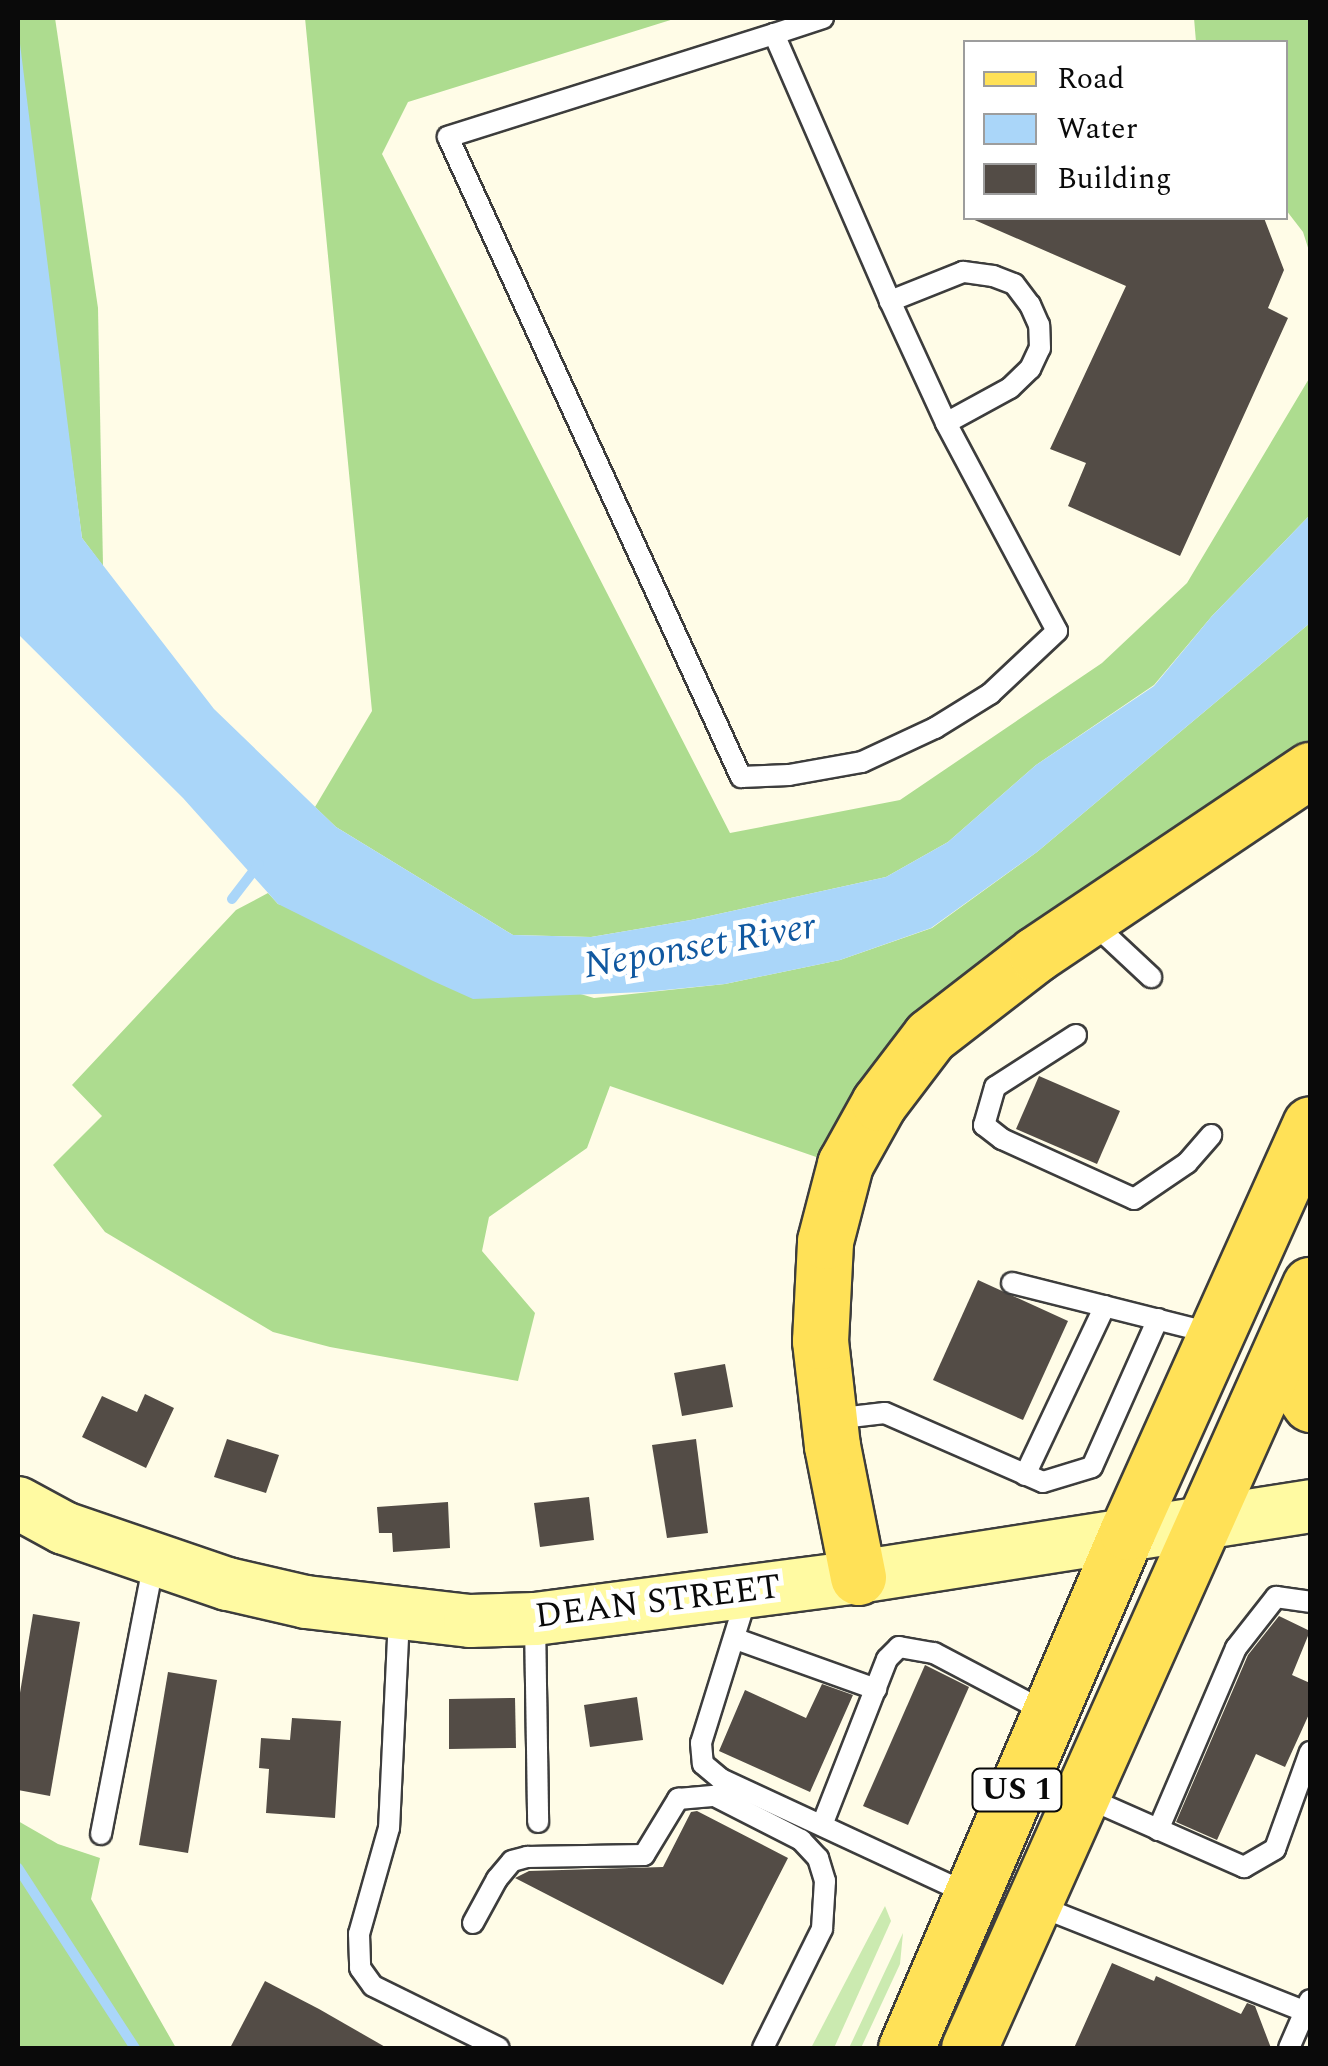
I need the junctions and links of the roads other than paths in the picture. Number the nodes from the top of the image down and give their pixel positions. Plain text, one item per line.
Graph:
1 (823, 18) edge
2 (774, 34) junction
3 (890, 301) junction
4 (946, 423) junction
5 (1310, 770) edge
6 (1090, 920) junction
7 (1151, 977) dead end
8 (1076, 1036) dead end
9 (1310, 1124) edge
10 (1211, 1135) dead end
11 (1012, 1283) dead end
12 (1303, 1302) edge
13 (1105, 1306) junction
14 (1158, 1320) junction
15 (1218, 1334) junction
16 (1310, 1404) edge
17 (829, 1419) junction
18 (1026, 1475) junction
19 (18, 1503) edge
20 (1310, 1506) edge
21 (1209, 1520) junction
22 (1128, 1532) junction
23 (155, 1559) junction
24 (858, 1577) junction
25 (1310, 1602) edge
26 (742, 1614) junction
27 (399, 1616) junction
28 (535, 1619) junction
29 (876, 1689) junction
30 (1050, 1714) junction
31 (1310, 1752) edge
32 (1083, 1797) junction
33 (538, 1822) dead end
34 (822, 1825) junction
35 (1158, 1830) junction
36 (101, 1834) dead end
37 (972, 1896) junction
38 (1034, 1904) junction
39 (473, 1923) dead end
40 (1307, 2005) edge
41 (498, 2048) edge
42 (763, 2048) edge
43 (906, 2048) edge
44 (969, 2048) edge
45 (1289, 2048) edge

1 - 2 lane
2 - 3 lane
2 - 4 lane
3 - 4 lane
3 - 4 lane
5 - 6 main road
6 - 7 lane
6 - 17 main road
8 - 10 lane
9 - 15 main road, US 1
11 - 13 lane
12 - 16 main road
12 - 21 main road, US 1
13 - 14 lane
13 - 18 lane
14 - 15 lane
14 - 18 lane
15 - 22 main road, US 1
17 - 18 lane
17 - 24 main road
19 - 23 main road, DEAN STREET
20 - 21 main road, DEAN STREET
21 - 22 main road, DEAN STREET
21 - 32 main road, US 1
22 - 24 main road, DEAN STREET
22 - 30 main road, US 1
23 - 27 main road, DEAN STREET
23 - 36 lane
24 - 26 main road, DEAN STREET
25 - 35 lane
26 - 28 main road, DEAN STREET
26 - 29 lane
26 - 34 lane
27 - 28 main road, DEAN STREET
27 - 41 lane
28 - 33 lane
29 - 30 lane
29 - 34 lane
30 - 37 main road, US 1
31 - 35 lane
32 - 35 lane
32 - 38 main road, US 1
34 - 37 lane
37 - 43 main road, US 1
38 - 40 lane
38 - 44 main road, US 1
39 - 42 lane
40 - 45 lane

